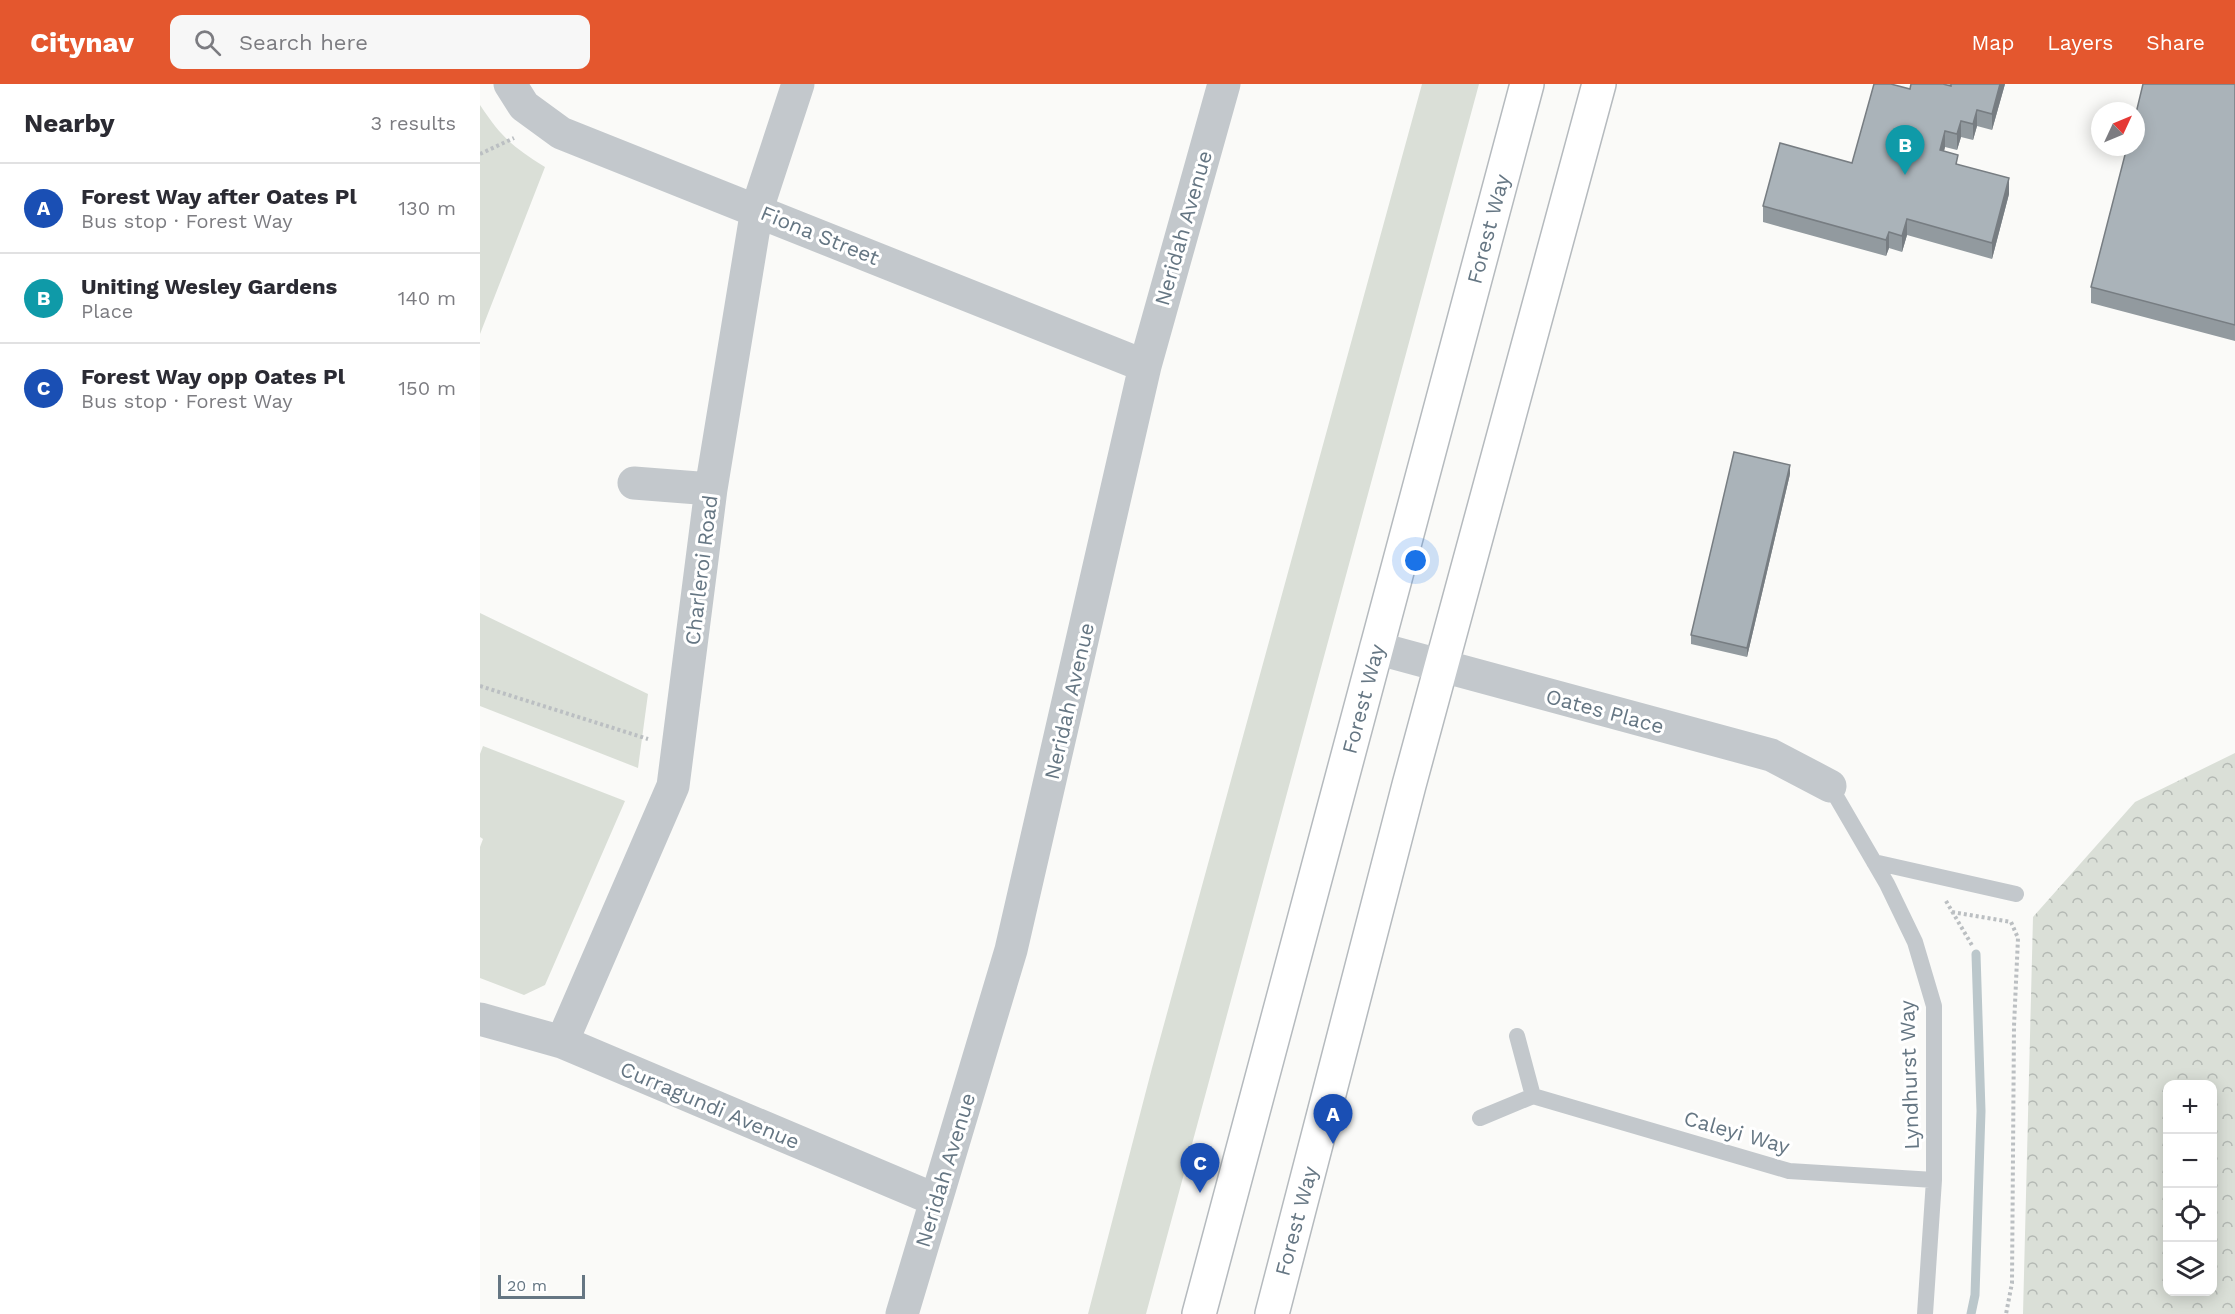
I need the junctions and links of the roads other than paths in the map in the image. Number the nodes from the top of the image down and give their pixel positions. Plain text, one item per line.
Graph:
1 (510, 84) edge
2 (798, 84) edge
3 (1224, 84) edge
4 (1527, 84) edge
5 (1599, 84) edge
6 (757, 209) junction
7 (1145, 366) junction
8 (634, 483) dead end
9 (711, 489) junction
10 (1376, 648) junction
11 (1441, 667) junction
12 (1830, 786) joint
13 (1874, 862) junction
14 (2016, 894) dead end
15 (480, 1019) edge
16 (1517, 1036) dead end
17 (562, 1042) junction
18 (1533, 1096) junction
19 (1480, 1118) dead end
20 (1934, 1180) junction
21 (936, 1200) junction
22 (902, 1314) edge
23 (1199, 1314) edge
24 (1272, 1314) edge
25 (1925, 1314) edge

1 - 6 street, Fiona Street
2 - 6 street, Charleroi Road
3 - 7 street, Neridah Avenue
4 - 10 main road, Forest Way
5 - 11 main road, Forest Way
6 - 7 street, Fiona Street
6 - 9 street, Charleroi Road
7 - 21 street, Neridah Avenue
8 - 9 street
9 - 17 street, Charleroi Road
10 - 11 street, Oates Place
10 - 23 main road, Forest Way
11 - 12 street, Oates Place
11 - 24 main road, Forest Way
12 - 13 lane, Lyndhurst Way
13 - 14 lane
13 - 20 lane, Lyndhurst Way
15 - 17 street, Curragundi Avenue
16 - 18 lane
17 - 21 street, Curragundi Avenue
18 - 19 lane
18 - 20 lane, Caleyi Way
20 - 25 lane, Lyndhurst Way
21 - 22 street, Neridah Avenue

